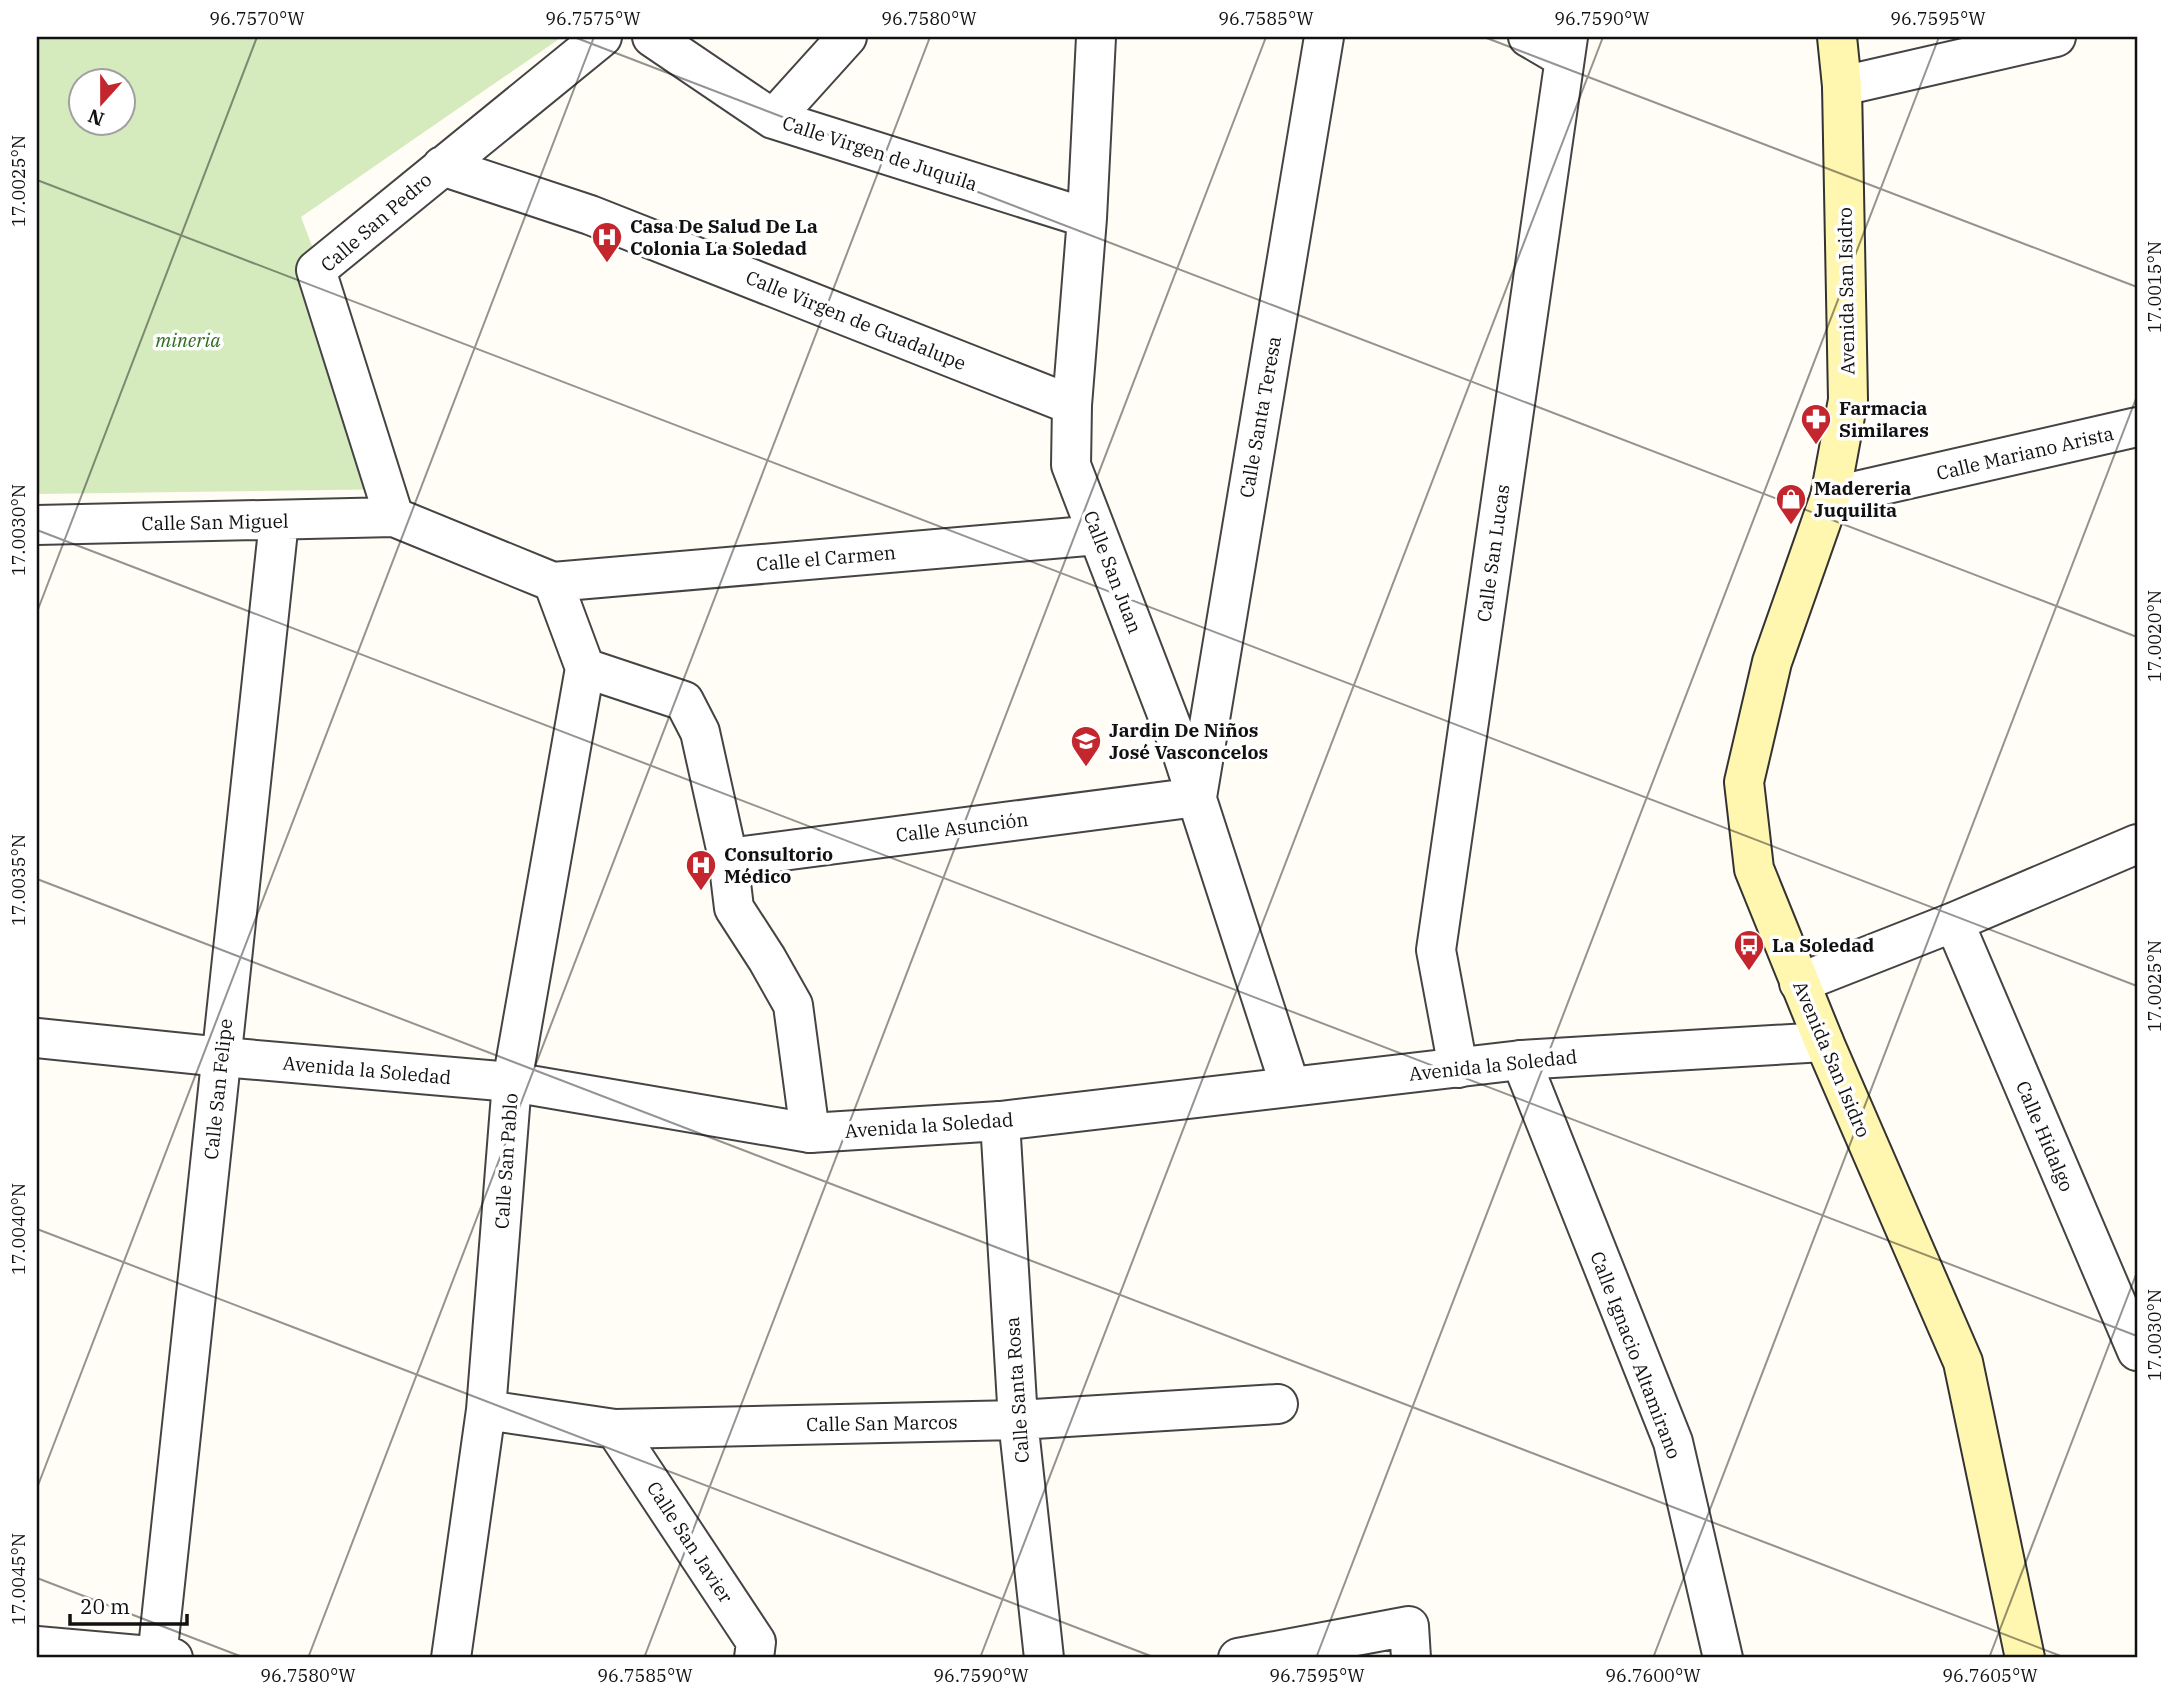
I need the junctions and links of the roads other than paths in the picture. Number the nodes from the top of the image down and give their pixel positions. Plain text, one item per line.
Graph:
1 (602, 37) edge
2 (652, 37) edge
3 (847, 37) edge
4 (1096, 37) edge
5 (1324, 37) edge
6 (1528, 37) edge
7 (1837, 37) edge
8 (2056, 37) edge
9 (1566, 47) edge
10 (1842, 86) junction
11 (773, 119) junction
12 (442, 166) junction
13 (1087, 218) junction
14 (1072, 405) junction
15 (2137, 427) edge
16 (1830, 497) junction
17 (394, 517) junction
18 (279, 521) junction
19 (37, 525) edge
20 (1098, 535) junction
21 (553, 582) junction
22 (585, 668) junction
23 (1197, 797) junction
24 (2137, 844) edge
25 (728, 858) junction
26 (1954, 922) junction
27 (1799, 982) junction
28 (37, 1038) edge
29 (1824, 1042) junction
30 (222, 1057) junction
31 (1521, 1060) junction
32 (1458, 1068) junction
33 (512, 1083) junction
34 (1290, 1086) junction
35 (1000, 1121) junction
36 (810, 1133) junction
37 (2137, 1351) edge
38 (1278, 1404) dead end
39 (486, 1410) junction
40 (1018, 1420) junction
41 (615, 1429) junction
42 (37, 1646) edge
43 (162, 1658) edge
44 (452, 1658) edge
45 (754, 1658) edge
46 (1044, 1658) edge
47 (1238, 1658) edge
48 (1411, 1658) edge
49 (1723, 1658) edge
50 (2025, 1658) edge

1 - 12 street, Calle San Pedro
2 - 11 street, Calle Virgen de Juquila
3 - 11 street
4 - 13 street, Calle San Juan
5 - 23 street, Calle Santa Teresa
6 - 9 street
7 - 10 main road, Avenida San Isidro
8 - 10 street
9 - 32 street, Calle San Lucas
10 - 16 main road, Avenida San Isidro
11 - 13 street, Calle Virgen de Juquila
12 - 14 street, Calle Virgen de Guadalupe
12 - 17 street, Calle San Pedro
13 - 14 street, Calle San Juan
14 - 20 street, Calle San Juan
15 - 16 street, Calle Mariano Arista
16 - 27 main road, Avenida San Isidro
17 - 18 street, Calle San Miguel
17 - 21 street
18 - 19 street, Calle San Miguel
18 - 30 street, Calle San Felipe
20 - 21 street, Calle el Carmen
20 - 23 street, Calle San Juan
21 - 22 street
22 - 25 street
22 - 33 street, Calle San Pablo
23 - 25 street, Calle Asunción
23 - 34 street, Calle San Juan
24 - 26 street
25 - 36 street
26 - 27 street
26 - 37 street, Calle Hidalgo
27 - 29 main road, Avenida San Isidro
28 - 30 street, Avenida la Soledad
29 - 31 street, Avenida la Soledad
29 - 50 main road, Avenida San Isidro
30 - 33 street, Avenida la Soledad
30 - 43 street, Calle San Felipe
31 - 32 street, Avenida la Soledad
31 - 49 street, Calle Ignacio Altamirano
32 - 34 street, Avenida la Soledad
33 - 36 street, Avenida la Soledad
33 - 39 street, Calle San Pablo
34 - 35 street, Avenida la Soledad
35 - 36 street, Avenida la Soledad
35 - 40 street, Calle Santa Rosa
38 - 40 street, Calle San Marcos
39 - 41 street, Calle San Marcos
39 - 44 street, Calle San Pablo
40 - 41 street, Calle San Marcos
40 - 46 street, Calle Santa Rosa
41 - 45 street, Calle San Javier
42 - 43 street
47 - 48 street

